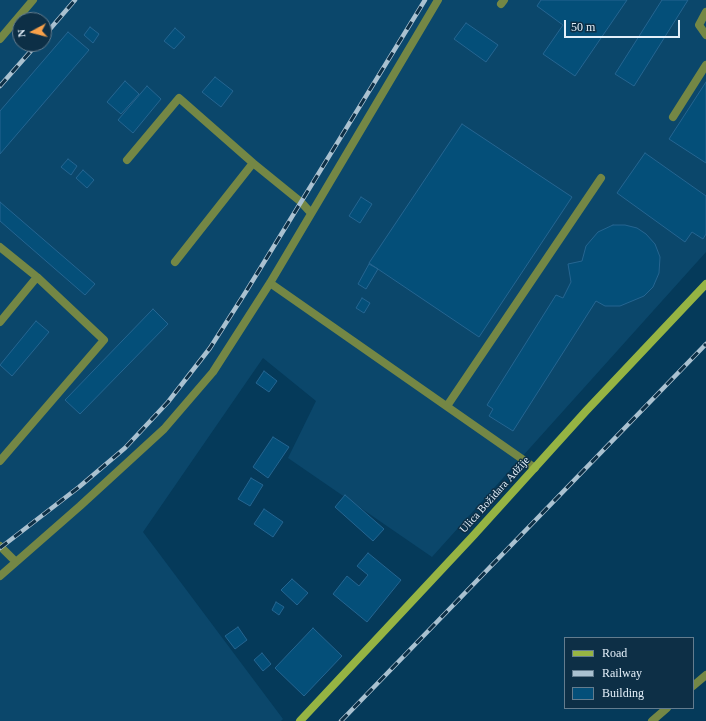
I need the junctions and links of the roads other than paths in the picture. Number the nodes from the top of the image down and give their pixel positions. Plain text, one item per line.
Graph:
1 (33, 0) edge
2 (438, 0) edge
3 (706, 12) edge
4 (706, 35) edge
5 (0, 39) edge
6 (706, 66) edge
7 (673, 117) dead end
8 (127, 160) dead end
9 (253, 163) junction
10 (601, 178) dead end
11 (311, 213) junction
12 (0, 247) edge
13 (175, 262) dead end
14 (37, 277) junction
15 (270, 283) junction
16 (706, 284) edge
17 (0, 322) edge
18 (447, 406) junction
19 (0, 461) edge
20 (535, 468) junction
21 (0, 546) edge
22 (16, 562) junction
23 (0, 576) edge
24 (706, 675) edge
25 (694, 685) edge
26 (666, 709) edge
27 (300, 721) edge
28 (652, 721) edge

1 - 5 street
2 - 11 street
3 - 4 street
6 - 7 street
8 - 9 street
9 - 11 street
9 - 13 street
10 - 18 street
11 - 15 street
12 - 14 street
14 - 17 street
14 - 19 street
15 - 18 street
15 - 22 street
16 - 20 main road, Ulica Božidara Adžije
18 - 20 street
20 - 27 main road, Ulica Božidara Adžije
21 - 22 street
22 - 23 street
24 - 25 street
26 - 28 street

